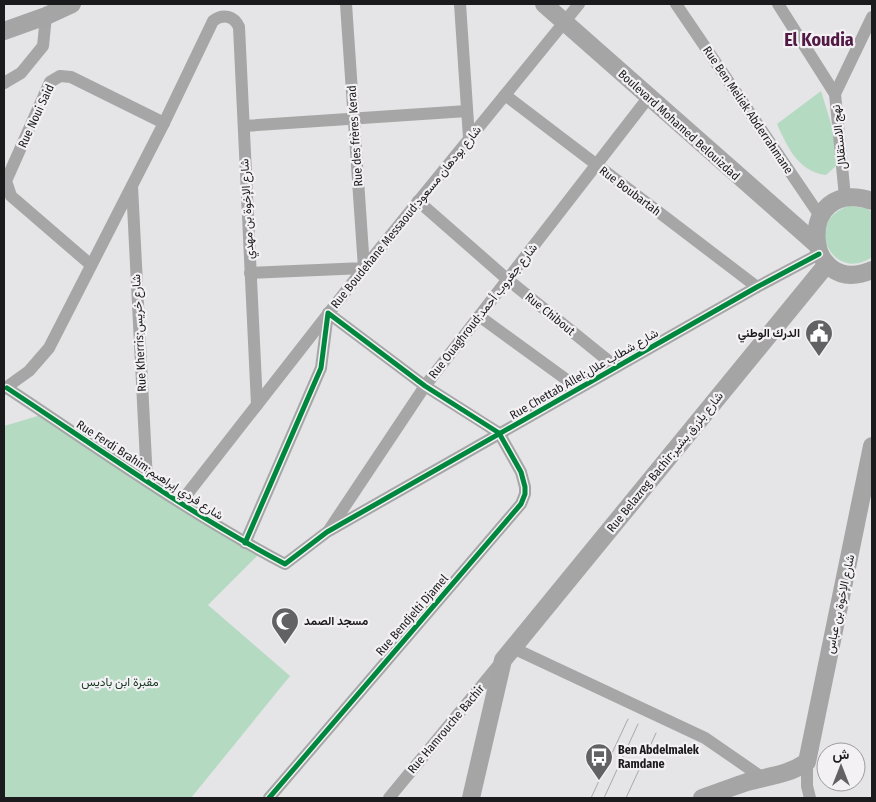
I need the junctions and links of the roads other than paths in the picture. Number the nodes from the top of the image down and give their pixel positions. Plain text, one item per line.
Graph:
1 (72, 4) edge
2 (346, 4) edge
3 (460, 4) edge
4 (544, 4) edge
5 (579, 4) edge
6 (676, 4) edge
7 (778, 4) edge
8 (46, 16) junction
9 (872, 17) edge
10 (564, 22) junction
11 (4, 31) edge
12 (4, 83) edge
13 (835, 94) junction
14 (505, 95) junction
15 (648, 98) junction
16 (468, 111) junction
17 (353, 118) junction
18 (164, 123) junction
19 (244, 126) junction
20 (469, 138) junction
21 (596, 165) junction
22 (132, 186) junction
23 (845, 197) junction
24 (872, 201) edge
25 (418, 202) junction
26 (820, 216) junction
27 (821, 254) junction
28 (91, 265) junction
29 (364, 268) junction
30 (872, 270) edge
31 (250, 273) junction
32 (507, 279) junction
33 (756, 287) junction
34 (328, 313) junction
35 (479, 316) junction
36 (616, 367) junction
37 (425, 386) junction
38 (5, 388) edge
39 (578, 388) junction
40 (257, 405) junction
41 (499, 433) junction
42 (872, 446) edge
43 (147, 481) junction
44 (181, 502) junction
45 (327, 532) junction
46 (245, 543) junction
47 (285, 564) joint
48 (508, 654) junction
49 (807, 762) junction
50 (763, 778) junction
51 (269, 798) edge
52 (389, 798) edge
53 (471, 798) edge
54 (702, 798) edge
55 (810, 798) edge

1 - 8 street
2 - 17 street, Rue des frères Kerad
3 - 16 street
4 - 10 street, Boulevard Mohamed Belouizdad
5 - 10 street, Rue Boudehane Messaoud;شارع بودهان مسعود
6 - 26 street, Rue Ben Meliek Abderrahmane
7 - 13 street, نهج الاستقلال
8 - 11 street
8 - 12 street
9 - 13 street
10 - 14 street, Rue Boudehane Messaoud;شارع بودهان مسعود
10 - 15 street, Boulevard Mohamed Belouizdad
13 - 23 street, نهج الاستقلال
14 - 20 street, Rue Boudehane Messaoud;شارع بودهان مسعود
14 - 21 street, Rue Boubartah
15 - 21 street, Rue Ouaghroud;شارع جغروب أحمد
15 - 27 street, Boulevard Mohamed Belouizdad
16 - 17 street
16 - 20 street
17 - 19 street
17 - 29 street, Rue des frères Kerad
18 - 19 street, شارع الإخوة بن مهدي
18 - 22 street
18 - 28 street, Rue Noui Said
19 - 31 street, شارع الإخوة بن مهدي
20 - 25 street, Rue Boudehane Messaoud;شارع بودهان مسعود
21 - 32 street, Rue Ouaghroud;شارع جغروب أحمد
21 - 33 street, Rue Boubartah
22 - 28 street
22 - 43 street, Rue Kherris;شارع خريس
23 - 24 street
23 - 26 street
25 - 29 street, Rue Boudehane Messaoud;شارع بودهان مسعود
25 - 32 street, Rue Chibout
26 - 27 street
27 - 30 street, Boulevard Mohamed Belouizdad
27 - 33 street, Rue Chettab Allel;شارع شطاب علال
27 - 48 street, Rue Belazreg Bachir;شارع بلزرق بشير
28 - 38 street
29 - 31 street
29 - 34 street, Rue Boudehane Messaoud;شارع بودهان مسعود
31 - 40 street, شارع الإخوة بن مهدي
32 - 35 street, Rue Ouaghroud;شارع جغروب أحمد
32 - 36 street, Rue Chibout
33 - 36 street, Rue Chettab Allel;شارع شطاب علال
34 - 37 street
34 - 40 street, Rue Boudehane Messaoud;شارع بودهان مسعود
34 - 46 street
35 - 37 street, Rue Ouaghroud;شارع جغروب أحمد
35 - 39 street
36 - 39 street, Rue Chettab Allel;شارع شطاب علال
37 - 41 street
37 - 45 street, Rue Ouaghroud;شارع جغروب أحمد
38 - 43 street, Rue Ferdi Brahim;شارع فردي إبراهيم
39 - 41 street, Rue Chettab Allel;شارع شطاب علال
40 - 44 street, Rue Boudehane Messaoud;شارع بودهان مسعود
41 - 45 street, Rue Chettab Allel;شارع شطاب علال
41 - 51 street, Rue Bendjelti Djamel
42 - 49 street, شارع الإخوة بن عباس
43 - 44 street, Rue Ferdi Brahim;شارع فردي إبراهيم
44 - 46 street, Rue Ferdi Brahim;شارع فردي إبراهيم
45 - 47 street, Rue Chettab Allel;شارع شطاب علال
46 - 47 street, Rue Ferdi Brahim;شارع فردي إبراهيم
48 - 50 street
48 - 52 street, Rue Hamrouche Bachir
48 - 53 street
49 - 50 street
49 - 55 street
50 - 54 street

